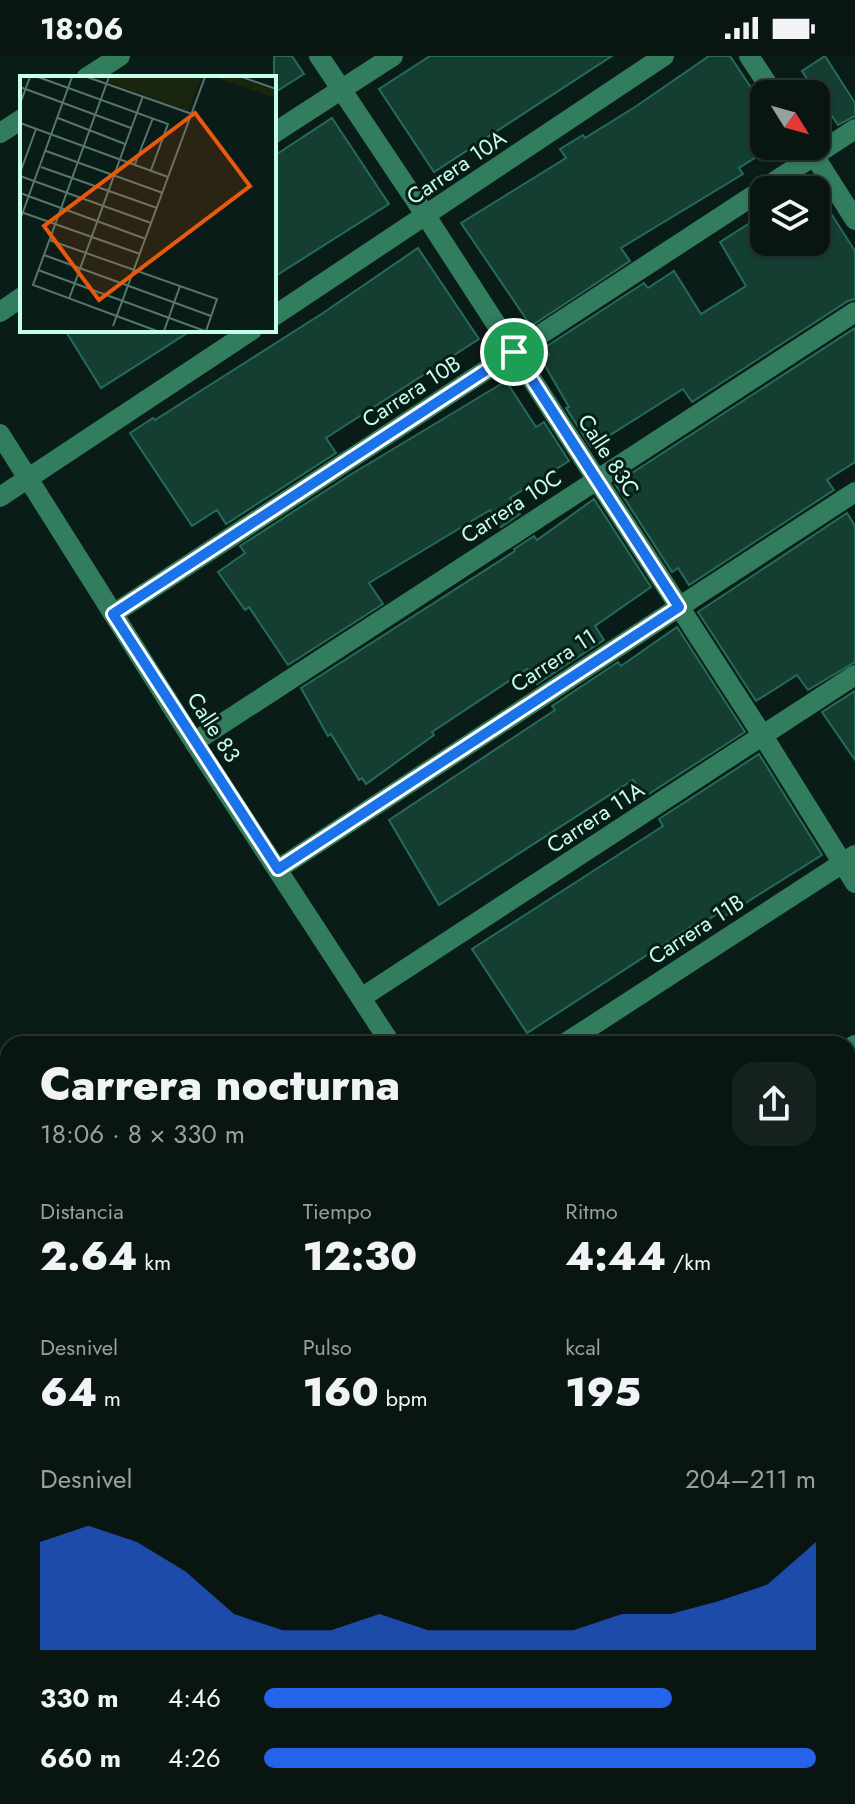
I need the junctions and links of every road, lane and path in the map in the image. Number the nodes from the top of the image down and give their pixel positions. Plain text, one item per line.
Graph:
1 (120, 56) edge
2 (319, 56) edge
3 (393, 56) edge
4 (664, 56) edge
5 (749, 56) edge
6 (89, 76) edge
7 (765, 80) edge
8 (341, 90) junction
9 (20, 120) edge
10 (855, 129) edge
11 (276, 132) edge
12 (0, 133) edge
13 (830, 142) edge
14 (799, 160) edge
15 (818, 160) edge
16 (426, 216) junction
17 (855, 220) edge
18 (20, 298) edge
19 (0, 312) edge
20 (855, 312) edge
21 (276, 315) edge
22 (249, 332) edge
23 (514, 352) junction
24 (0, 434) edge
25 (28, 478) junction
26 (596, 480) junction
27 (855, 492) edge
28 (0, 497) edge
29 (679, 607) junction
30 (113, 614) junction
31 (855, 675) edge
32 (763, 736) junction
33 (194, 742) junction
34 (848, 859) edge
35 (278, 869) junction
36 (855, 883) edge
37 (361, 998) junction
38 (386, 1036) edge
39 (576, 1036) edge

1 - 6 street
2 - 8 street, Calle 83C
3 - 8 street
4 - 16 street, Carrera 10A
5 - 7 street
8 - 11 street
8 - 16 street, Calle 83C
9 - 12 street
10 - 13 street, Carrera 10B
14 - 23 street, Carrera 10B
15 - 17 street
16 - 21 street, Carrera 10A
16 - 23 street, Calle 83C
18 - 19 street
20 - 26 street, Carrera 10C
22 - 25 street
23 - 26 street, Calle 83C
23 - 30 street, Carrera 10B
24 - 25 street, Calle 83
25 - 28 street
25 - 30 street, Calle 83
26 - 29 street, Calle 83C
26 - 33 street, Carrera 10C
27 - 29 street, Carrera 11
29 - 32 street, Calle 83C
29 - 35 street, Carrera 11
30 - 33 street, Calle 83
31 - 32 street, Carrera 11A
32 - 34 street, Calle 83C
32 - 37 street, Carrera 11A
33 - 35 street, Calle 83
34 - 36 street, Calle 83C
34 - 39 street, Carrera 11B
35 - 37 street, Calle 83
37 - 38 street, Calle 83

